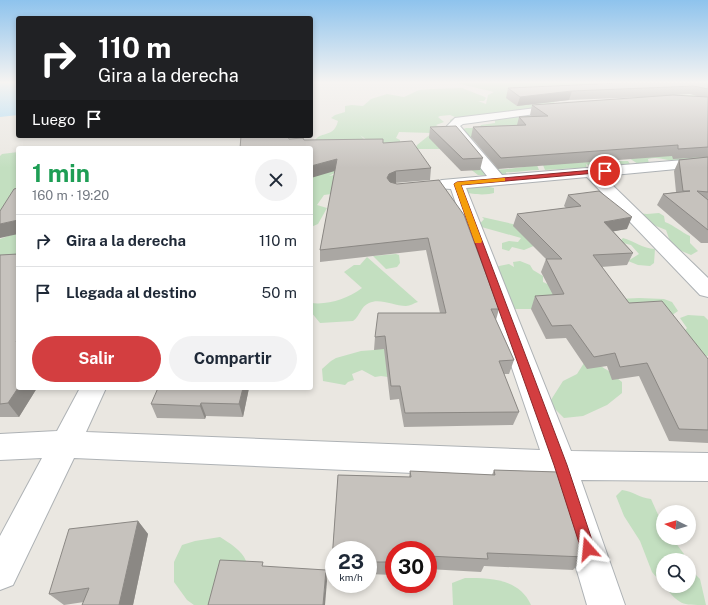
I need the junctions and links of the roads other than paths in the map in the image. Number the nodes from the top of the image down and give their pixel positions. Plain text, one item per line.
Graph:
1 (521, 111) edge
2 (708, 162) edge
3 (590, 172) junction
4 (498, 180) junction
5 (457, 184) junction
6 (427, 187) edge
7 (708, 290) edge
8 (92, 390) edge
9 (66, 444) junction
10 (0, 447) edge
11 (561, 465) junction
12 (708, 467) edge
13 (0, 572) edge
14 (606, 605) edge

1 - 4 street
2 - 3 street
3 - 4 street
3 - 7 street
4 - 5 street
5 - 6 street
5 - 11 street
8 - 9 street
9 - 10 street
9 - 11 street
9 - 13 street
11 - 12 street
11 - 14 street

